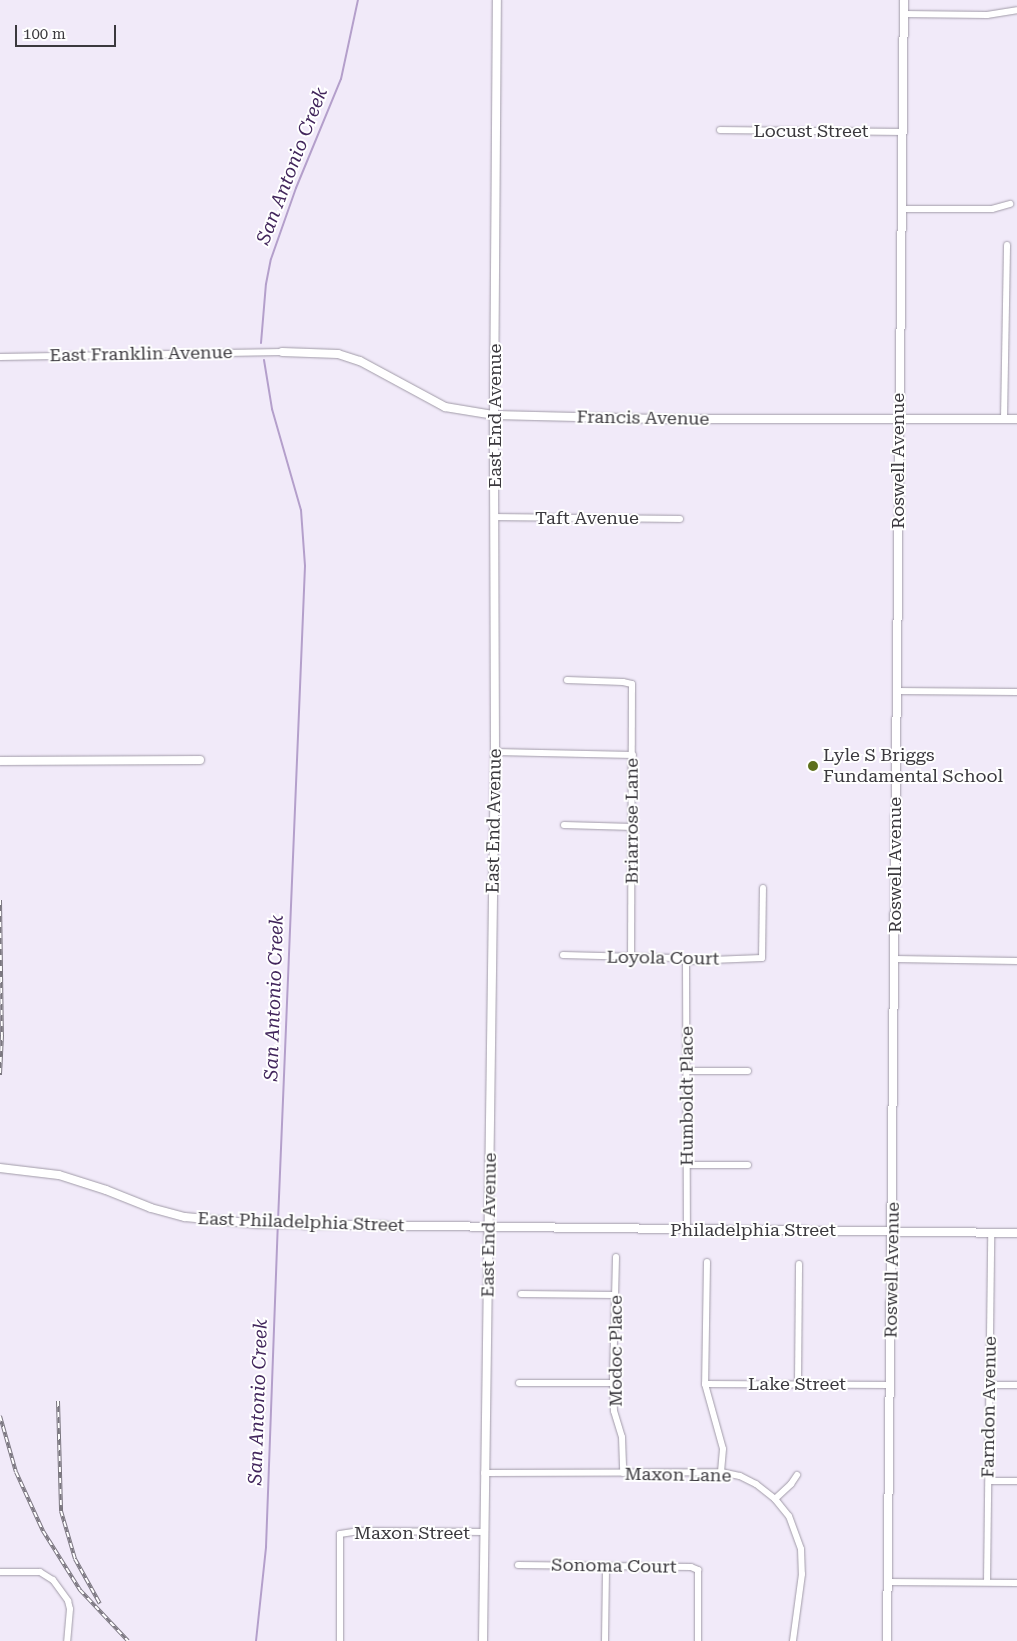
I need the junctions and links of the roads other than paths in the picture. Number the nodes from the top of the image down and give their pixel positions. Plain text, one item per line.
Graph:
1 (498, 0) edge
2 (904, 0) edge
3 (1017, 10) edge
4 (904, 14) junction
5 (720, 130) dead end
6 (902, 132) junction
7 (1010, 204) dead end
8 (901, 209) junction
9 (1006, 245) dead end
10 (282, 352) joint
11 (0, 357) edge
12 (494, 415) junction
13 (898, 419) junction
14 (1004, 419) junction
15 (1017, 419) edge
16 (494, 517) junction
17 (680, 519) dead end
18 (567, 680) dead end
19 (896, 691) junction
20 (1017, 692) edge
21 (495, 752) junction
22 (633, 755) junction
23 (200, 760) dead end
24 (0, 761) edge
25 (564, 825) dead end
26 (633, 827) junction
27 (763, 888) dead end
28 (563, 955) dead end
29 (631, 957) junction
30 (895, 959) junction
31 (686, 961) junction
32 (1017, 961) edge
33 (688, 1071) junction
34 (748, 1071) dead end
35 (687, 1165) junction
36 (748, 1165) dead end
37 (0, 1168) edge
38 (489, 1228) junction
39 (687, 1230) junction
40 (892, 1231) junction
41 (991, 1233) junction
42 (1017, 1233) edge
43 (616, 1257) dead end
44 (707, 1262) dead end
45 (799, 1264) dead end
46 (521, 1294) dead end
47 (615, 1295) junction
48 (519, 1383) dead end
49 (614, 1383) junction
50 (705, 1384) junction
51 (798, 1384) junction
52 (890, 1385) junction
53 (990, 1385) junction
54 (1017, 1385) edge
55 (721, 1472) junction
56 (484, 1473) junction
57 (623, 1473) junction
58 (797, 1474) dead end
59 (989, 1481) junction
60 (1017, 1481) edge
61 (775, 1498) junction
62 (483, 1532) junction
63 (518, 1565) dead end
64 (606, 1566) junction
65 (0, 1572) edge
66 (888, 1582) junction
67 (987, 1582) junction
68 (1017, 1583) edge
69 (67, 1641) edge
70 (340, 1641) edge
71 (483, 1641) edge
72 (605, 1641) edge
73 (698, 1641) edge
74 (793, 1641) edge
75 (887, 1641) edge

1 - 12 street, East End Avenue
2 - 4 street, Roswell Avenue
3 - 4 street
4 - 6 street, Roswell Avenue
5 - 6 street, Locust Street
6 - 8 street, Roswell Avenue
7 - 8 street
8 - 13 street, Roswell Avenue
9 - 14 street
10 - 11 street, East Franklin Avenue
10 - 12 street, Francis Avenue
12 - 13 street, Francis Avenue
12 - 16 street, East End Avenue
13 - 14 street, Francis Avenue
13 - 19 street, Roswell Avenue
14 - 15 street, Francis Avenue
16 - 17 street, Taft Avenue
16 - 21 street, East End Avenue
18 - 22 street, Briarrose Lane
19 - 20 street
19 - 30 street, Roswell Avenue
21 - 22 street
21 - 38 street, East End Avenue
22 - 26 street, Briarrose Lane
23 - 24 street
25 - 26 street
26 - 29 street, Briarrose Lane
27 - 31 street, Loyola Court
28 - 29 street, Loyola Court
29 - 31 street, Loyola Court
30 - 32 street
30 - 40 street, Roswell Avenue
31 - 33 street, Humboldt Place
33 - 34 street
33 - 35 street, Humboldt Place
35 - 36 street
35 - 39 street, Humboldt Place
37 - 38 street, East Philadelphia Street
38 - 39 street, Philadelphia Street
38 - 56 street, East End Avenue
39 - 40 street, Philadelphia Street
40 - 41 street, Philadelphia Street
40 - 52 street, Roswell Avenue
41 - 42 street, Philadelphia Street
41 - 53 street, Farndon Avenue
43 - 47 street, Modoc Place
44 - 50 street
45 - 51 street
46 - 47 street
47 - 49 street, Modoc Place
48 - 49 street
49 - 57 street, Modoc Place
50 - 51 street, Lake Street
50 - 55 street
51 - 52 street, Lake Street
52 - 66 street, Roswell Avenue
53 - 54 street
53 - 59 street, Farndon Avenue
55 - 57 street, Maxon Lane
55 - 61 street, Maxon Lane
56 - 57 street, Maxon Lane
56 - 62 street, East End Avenue
58 - 61 street
59 - 60 street
59 - 67 street, Farndon Avenue
61 - 74 street, Maxon Lane
62 - 70 street, Maxon Street
62 - 71 street, East End Avenue
63 - 64 street, Sonoma Court
64 - 72 street
64 - 73 street, Sonoma Court
65 - 69 street
66 - 67 street
66 - 75 street, Roswell Avenue
67 - 68 street

